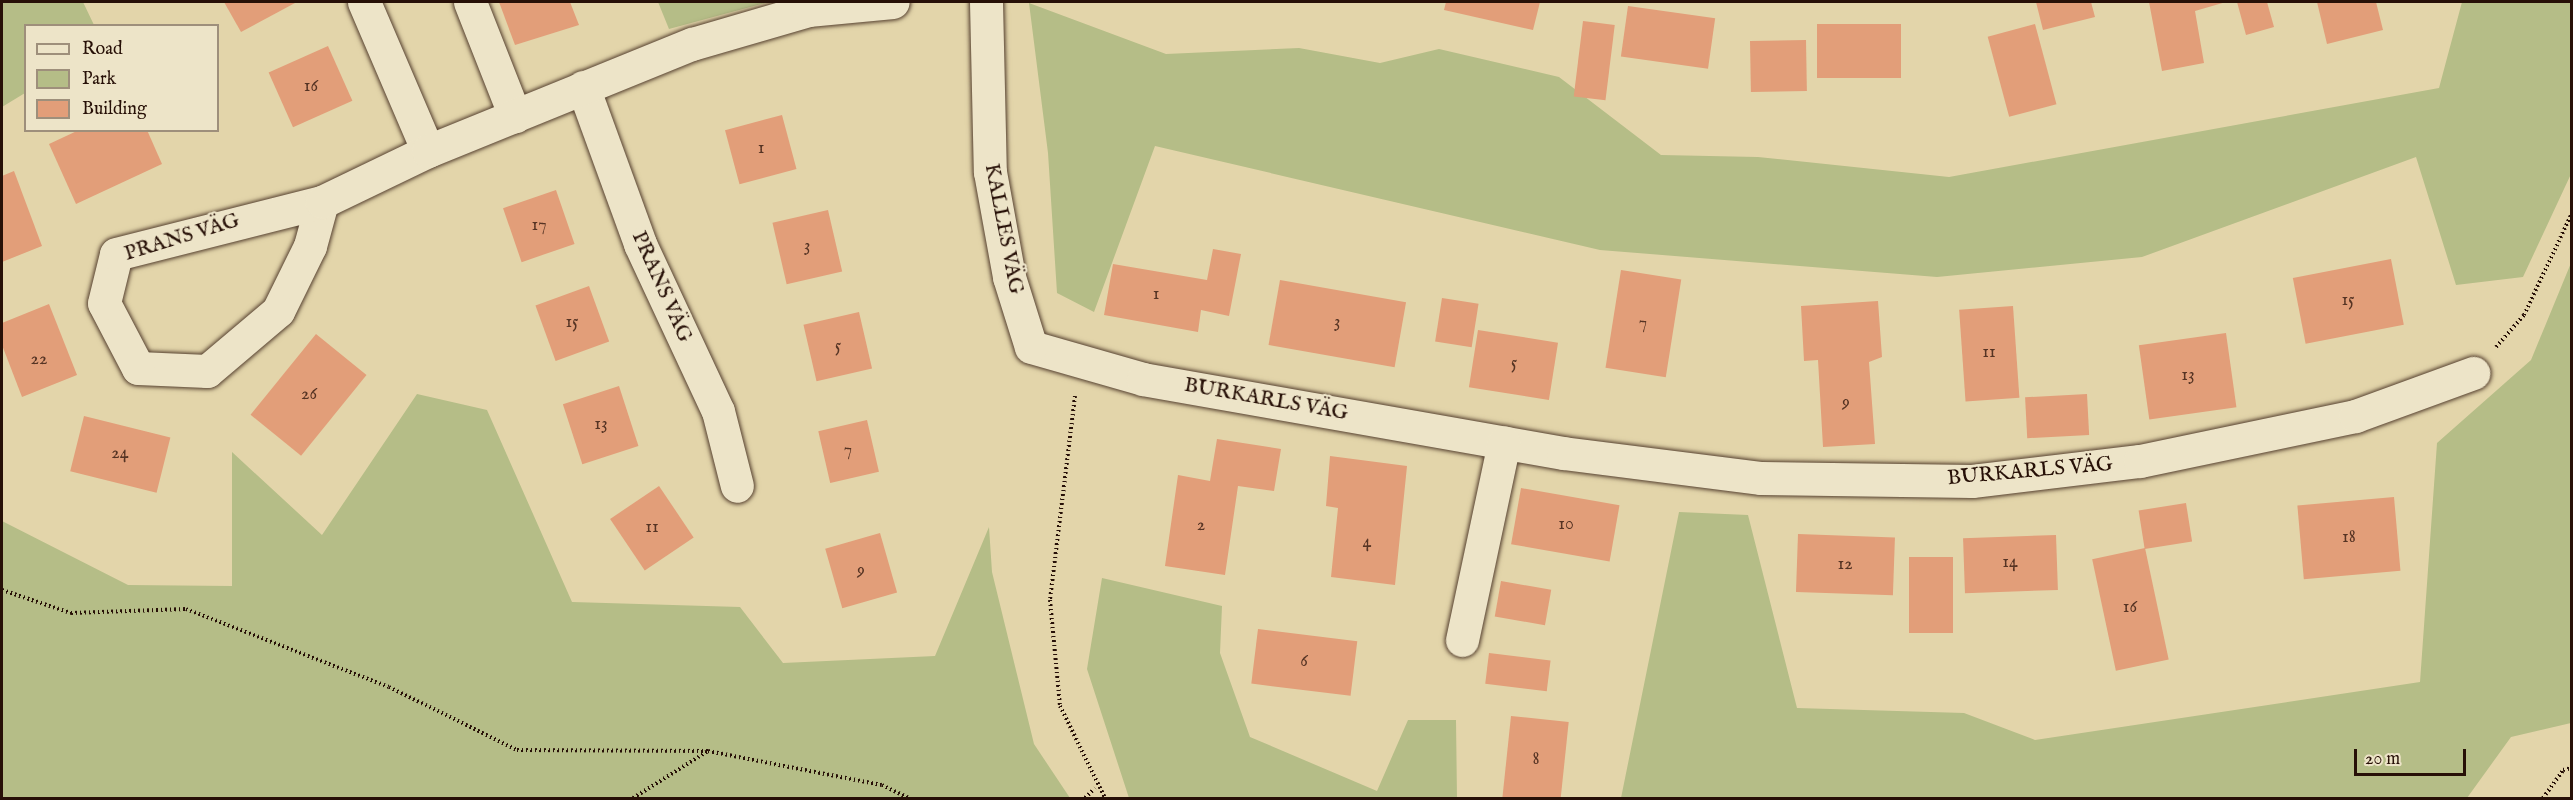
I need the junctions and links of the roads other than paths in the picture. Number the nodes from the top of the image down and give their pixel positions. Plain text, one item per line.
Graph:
1 (363, 2) edge
2 (470, 2) edge
3 (893, 2) edge
4 (986, 2) edge
5 (584, 87) junction
6 (515, 116) junction
7 (428, 151) junction
8 (322, 202) junction
9 (1031, 347) joint
10 (2473, 373) road end
11 (1504, 442) junction
12 (737, 486) dead end
13 (1461, 640) dead end

1 - 7 street
2 - 6 street
3 - 5 street, PRANS VÄG
4 - 9 street, KALLES VÄG
5 - 6 street, PRANS VÄG
5 - 12 street, PRANS VÄG
6 - 7 street, PRANS VÄG
7 - 8 street, PRANS VÄG
8 - 8 street, PRANS VÄG
9 - 11 street, BURKARLS VÄG
10 - 11 street, BURKARLS VÄG
11 - 13 street

